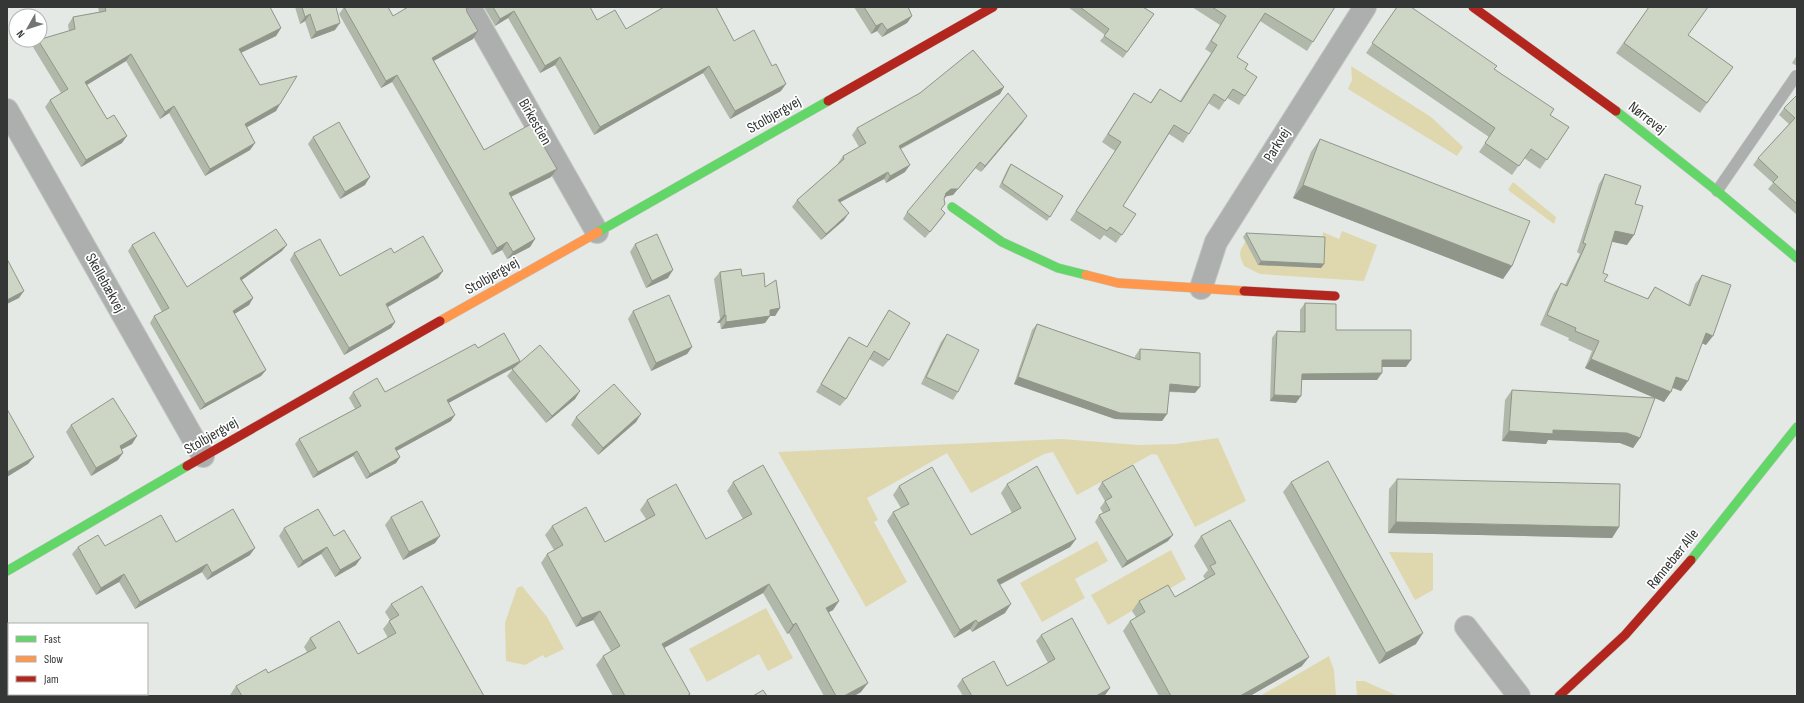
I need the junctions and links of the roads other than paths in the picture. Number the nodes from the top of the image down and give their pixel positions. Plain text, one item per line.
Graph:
1 (993, 7) edge
2 (1365, 7) edge
3 (1473, 7) edge
4 (473, 13) dead end
5 (1796, 76) dead end
6 (7, 110) edge
7 (1718, 191) junction
8 (952, 207) dead end
9 (597, 232) junction
10 (1797, 258) edge
11 (1200, 288) junction
12 (1335, 296) dead end
13 (1797, 427) edge
14 (203, 456) junction
15 (7, 571) edge
16 (1466, 627) dead end
17 (1519, 696) edge
18 (1559, 696) edge

1 - 9 street, Stolbjergvej
2 - 11 street, Parkvej
3 - 7 street, Nørrevej
4 - 9 street, Birkestien
5 - 7 lane
6 - 14 street, Skellebækvej
7 - 10 street, Nørrevej
8 - 11 street
9 - 14 street, Stolbjergvej
11 - 12 street
13 - 18 street, Rønnebær Alle
14 - 15 street, Stolbjergvej
16 - 17 street

